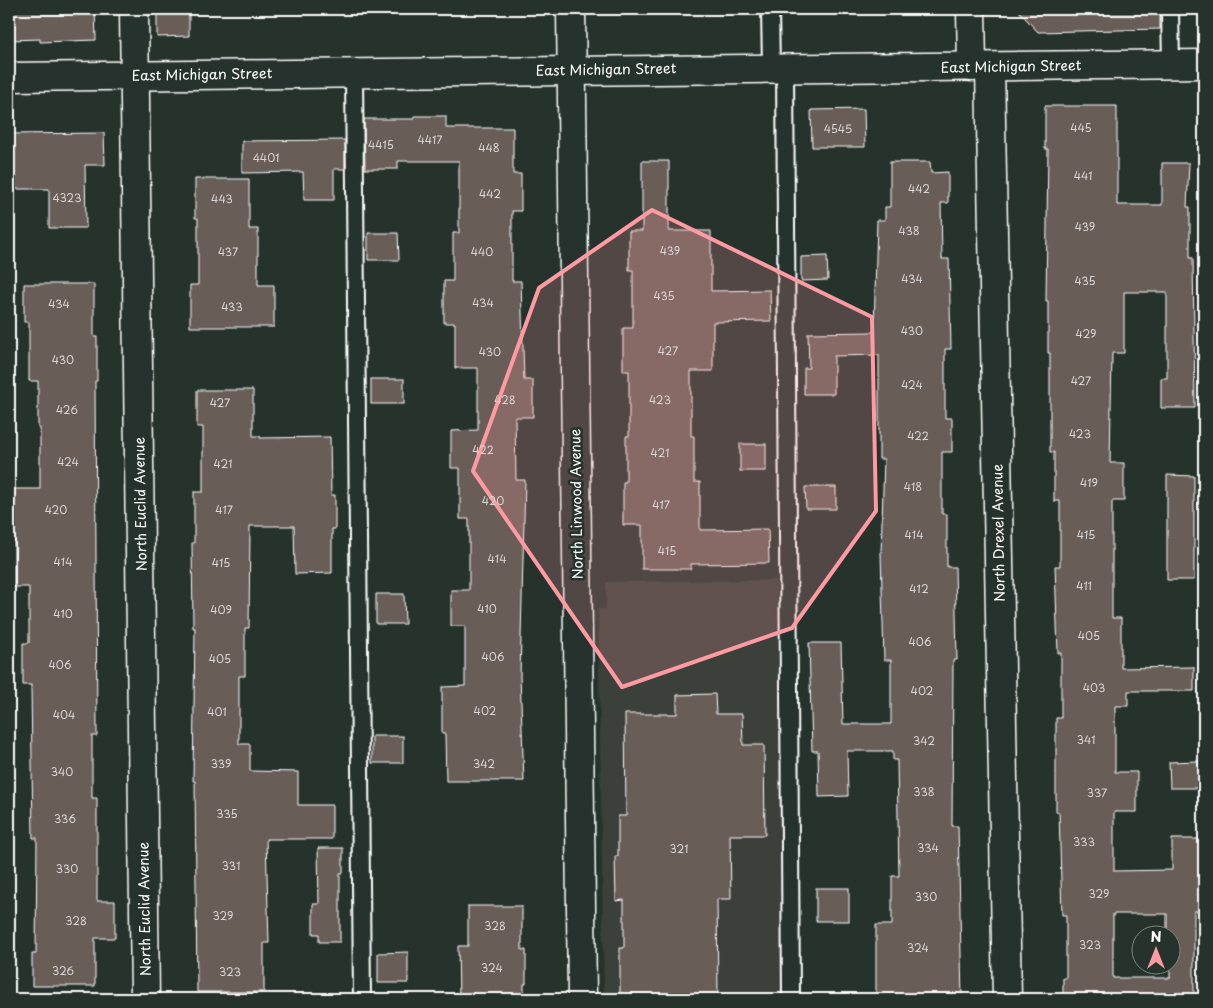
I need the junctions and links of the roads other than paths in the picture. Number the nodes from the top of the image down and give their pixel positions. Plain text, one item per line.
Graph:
1 (134, 9) edge
2 (571, 9) edge
3 (770, 9) edge
4 (971, 9) edge
5 (1170, 9) edge
6 (1171, 64) junction
7 (1204, 64) edge
8 (981, 67) junction
9 (778, 68) junction
10 (572, 69) junction
11 (354, 73) junction
12 (135, 75) junction
13 (9, 77) edge
14 (145, 999) edge
15 (362, 999) edge
16 (582, 999) edge
17 (791, 999) edge
18 (1006, 999) edge

1 - 12 street, North Euclid Avenue
2 - 10 street, North Linwood Avenue
3 - 9 lane
4 - 8 street, North Drexel Avenue
5 - 6 lane
6 - 7 street, East Michigan Street
6 - 8 street, East Michigan Street
8 - 9 street, East Michigan Street
8 - 18 street, North Drexel Avenue
9 - 10 street, East Michigan Street
9 - 17 lane
10 - 11 street, East Michigan Street
10 - 16 street, North Linwood Avenue
11 - 12 street, East Michigan Street
11 - 15 lane
12 - 13 street, East Michigan Street
12 - 14 street, North Euclid Avenue

